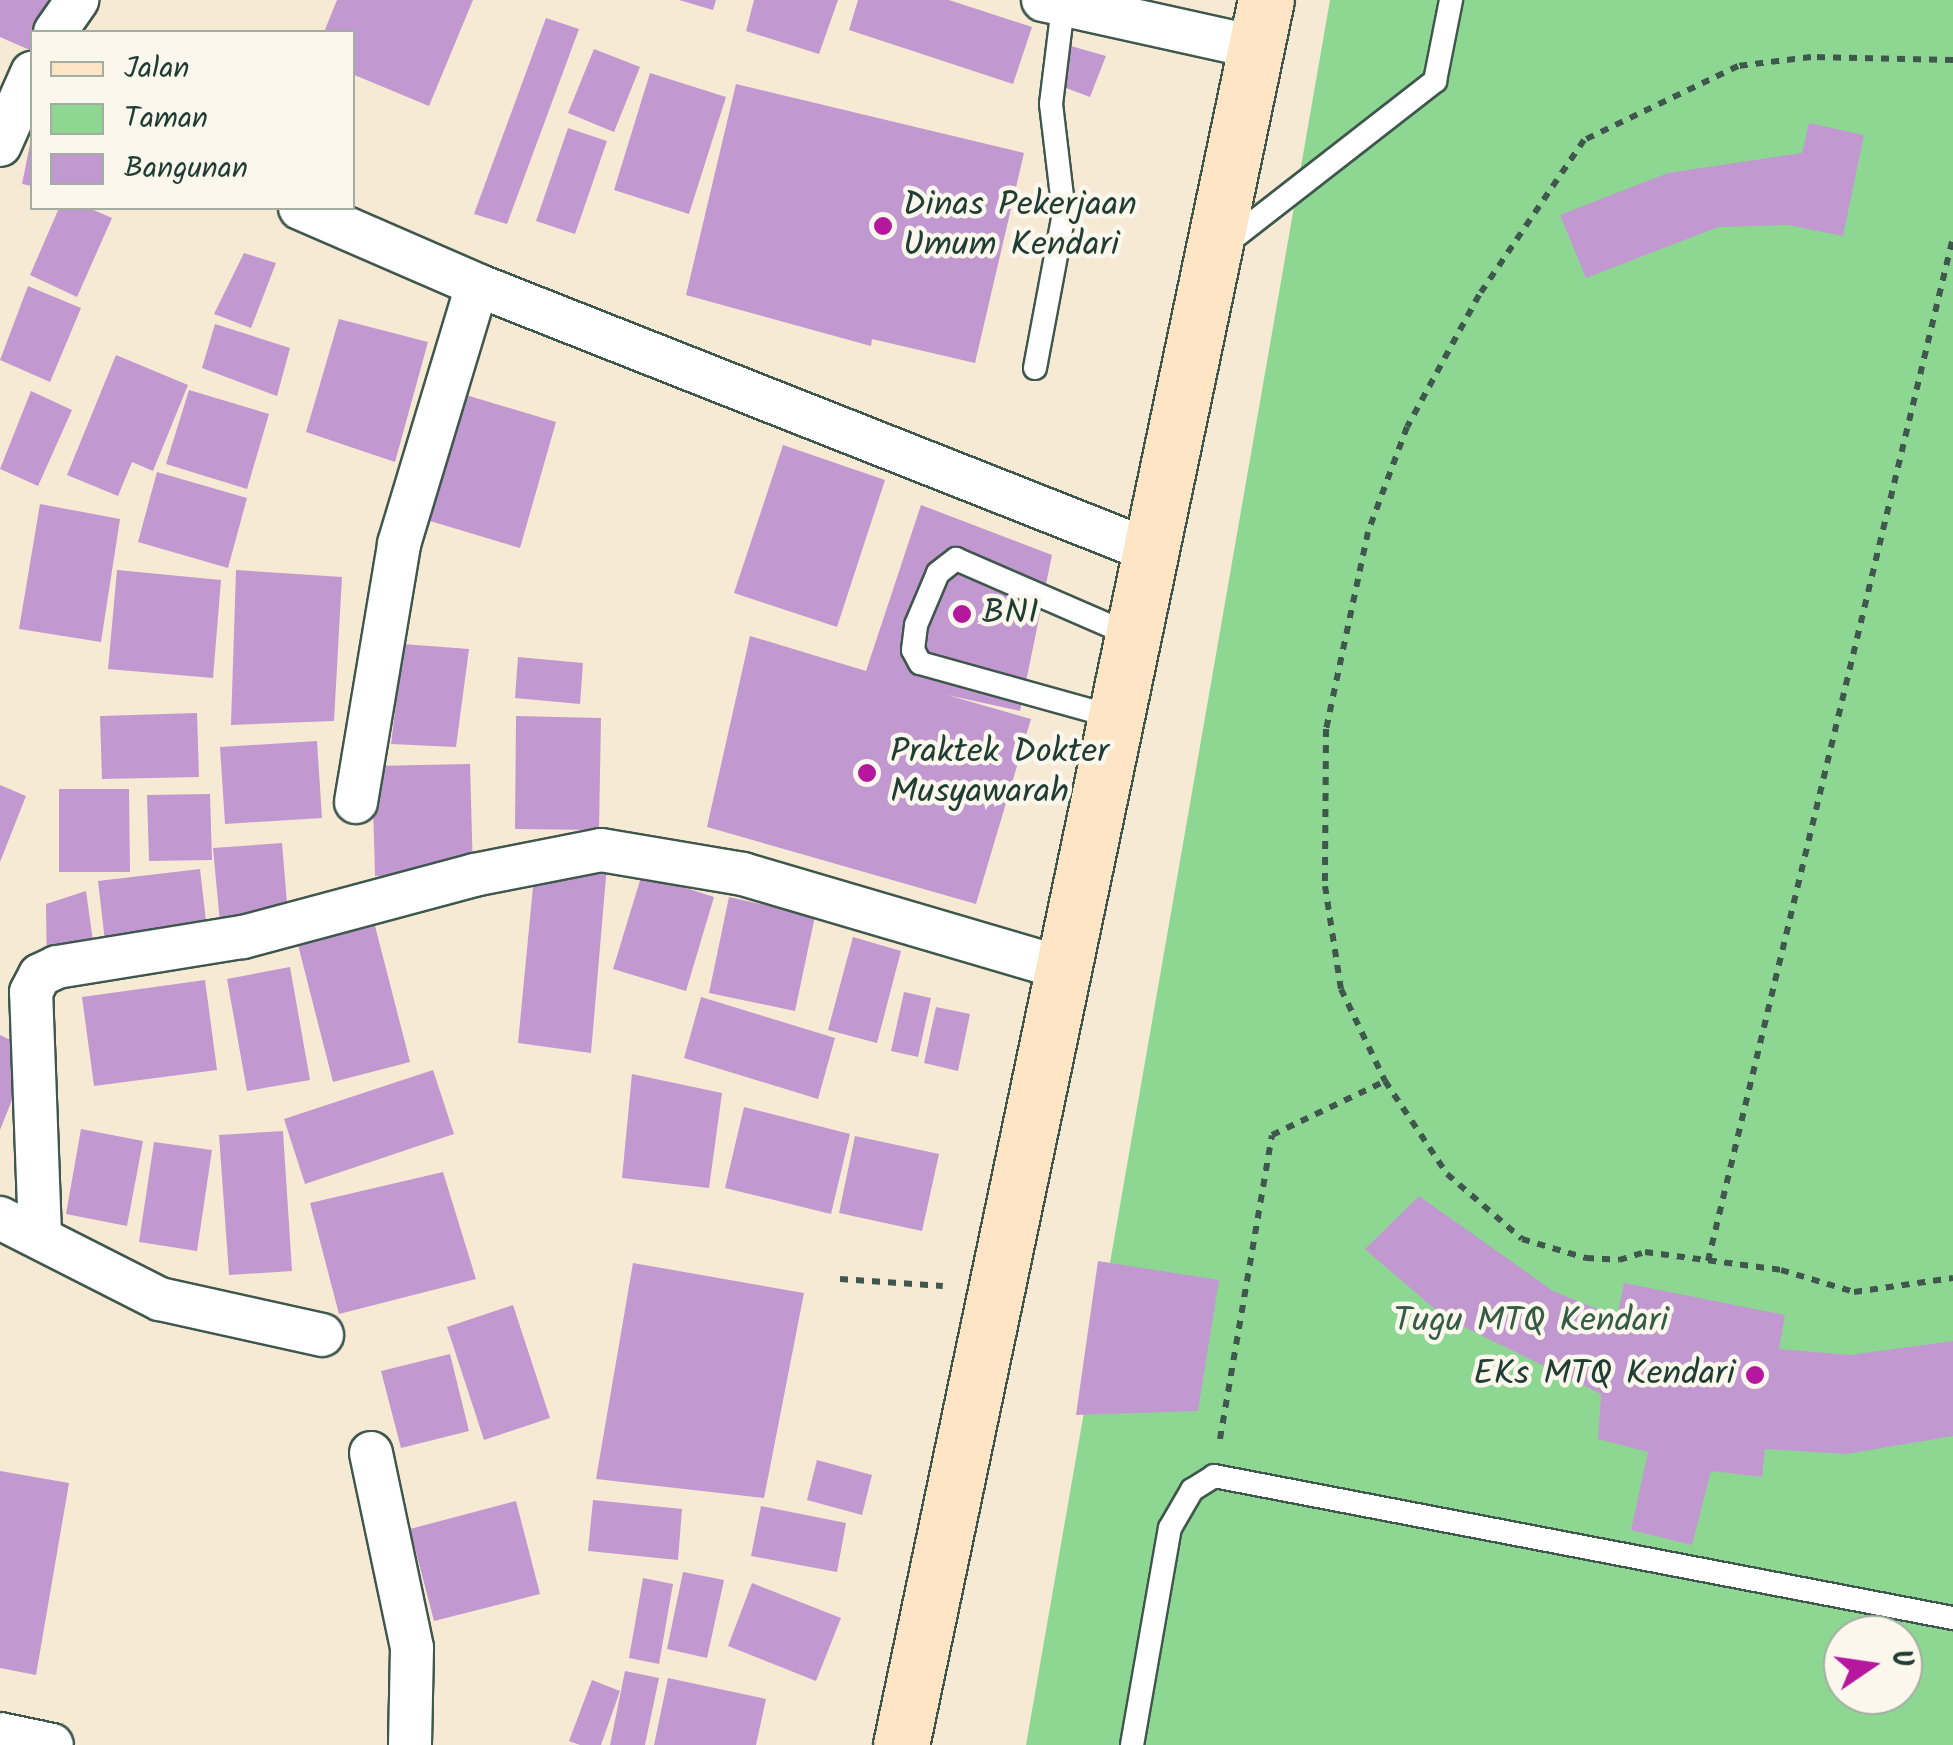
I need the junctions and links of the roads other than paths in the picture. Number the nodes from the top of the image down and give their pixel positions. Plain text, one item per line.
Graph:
1 (78, 0) edge
2 (1451, 0) edge
3 (1053, 3) edge
4 (1261, 23) edge
5 (56, 30) edge
6 (22, 81) edge
7 (0, 145) edge
8 (305, 210) edge
9 (1213, 254) junction
10 (477, 285) junction
11 (1035, 368) dead end
12 (1153, 552) junction
13 (1136, 638) junction
14 (1118, 719) junction
15 (356, 802) dead end
16 (1065, 969) junction
17 (0, 1218) edge
18 (40, 1235) junction
19 (322, 1335) dead end
20 (371, 1453) dead end
21 (1953, 1618) edge
22 (0, 1734) edge
23 (52, 1745) edge
24 (410, 1745) edge
25 (901, 1745) edge
26 (1132, 1745) edge

1 - 5 street
2 - 9 lane
3 - 4 street
3 - 11 lane
4 - 9 street
6 - 7 street
8 - 10 street
9 - 12 street
10 - 12 street
10 - 15 street
12 - 13 street
13 - 14 street
13 - 14 lane
14 - 16 street
16 - 18 street
16 - 25 street
17 - 18 street
18 - 19 street
20 - 24 street
21 - 26 lane
22 - 23 street

